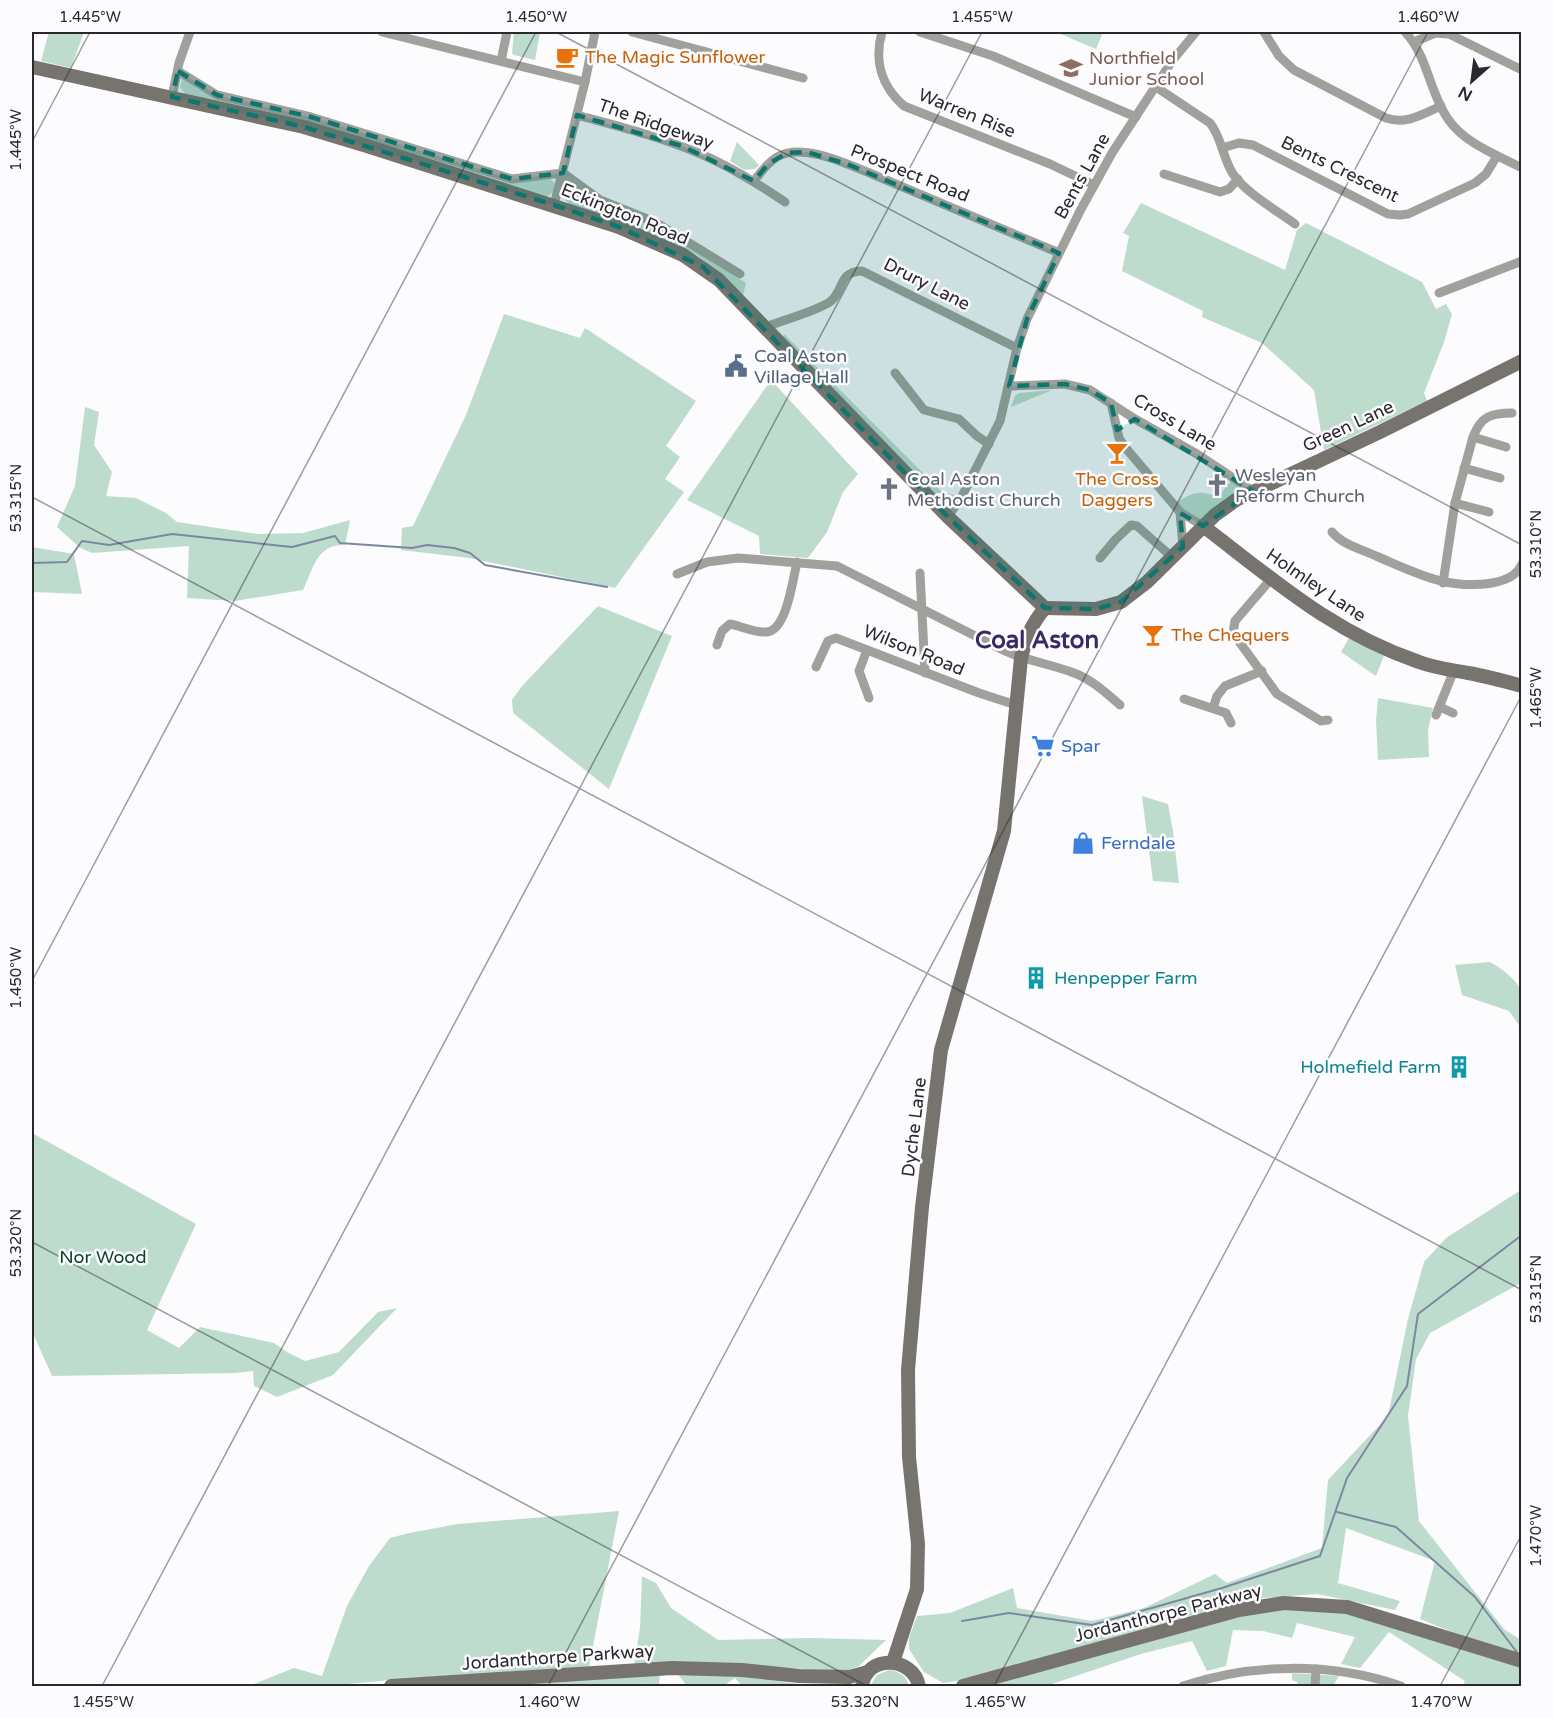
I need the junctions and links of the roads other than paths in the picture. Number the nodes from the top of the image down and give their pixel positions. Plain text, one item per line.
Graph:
1 (190, 32) edge
2 (382, 32) edge
3 (507, 32) edge
4 (595, 32) edge
5 (632, 32) edge
6 (882, 32) edge
7 (920, 32) edge
8 (1196, 32) edge
9 (1264, 32) edge
10 (1405, 32) edge
11 (418, 36) edge
12 (1414, 42) junction
13 (501, 61) junction
14 (32, 67) edge
15 (1521, 70) edge
16 (178, 71) junction
17 (803, 78) dead end
18 (585, 82) junction
19 (1156, 87) junction
20 (172, 97) junction
21 (1441, 106) junction
22 (577, 115) junction
23 (1136, 117) junction
24 (1222, 148) junction
25 (1497, 156) junction
26 (1521, 168) edge
27 (563, 173) junction
28 (1164, 174) dead end
29 (1238, 179) junction
30 (754, 182) junction
31 (1094, 185) junction
32 (785, 202) dead end
33 (554, 205) junction
34 (1295, 224) dead end
35 (1059, 254) junction
36 (1521, 261) edge
37 (740, 274) dead end
38 (1439, 293) dead end
39 (765, 327) junction
40 (1017, 348) junction
41 (1521, 361) edge
42 (896, 373) dead end
43 (1009, 386) junction
44 (1111, 403) junction
45 (1512, 413) dead end
46 (1135, 419) junction
47 (1117, 430) junction
48 (1473, 437) junction
49 (989, 444) junction
50 (1506, 447) dead end
51 (1464, 468) junction
52 (1500, 478) dead end
53 (1253, 491) junction
54 (1455, 503) junction
55 (1180, 512) junction
56 (1489, 512) dead end
57 (948, 517) junction
58 (1203, 526) junction
59 (1332, 532) dead end
60 (1183, 547) junction
61 (1172, 557) junction
62 (1100, 558) dead end
63 (796, 562) junction
64 (1521, 564) edge
65 (920, 573) dead end
66 (677, 574) dead end
67 (1270, 579) junction
68 (1443, 583) junction
69 (922, 608) junction
70 (1045, 608) junction
71 (717, 645) dead end
72 (867, 650) junction
73 (1021, 658) junction
74 (816, 667) dead end
75 (1454, 670) junction
76 (1262, 671) junction
77 (925, 673) junction
78 (1521, 686) edge
79 (869, 698) dead end
80 (1184, 699) dead end
81 (1312, 703) dead end
82 (1016, 705) junction
83 (1120, 705) dead end
84 (1214, 708) junction
85 (1306, 712) junction
86 (1453, 713) dead end
87 (1328, 720) dead end
88 (1231, 723) dead end
89 (1519, 1660) edge
90 (893, 1662) junction
91 (1316, 1669) junction
92 (868, 1672) junction
93 (799, 1676) junction
94 (398, 1686) edge
95 (836, 1686) edge
96 (862, 1686) edge
97 (919, 1686) edge
98 (963, 1686) edge
99 (1183, 1686) edge
100 (1315, 1686) edge
101 (1401, 1686) edge

1 - 16 street
2 - 11 street
3 - 13 street
4 - 18 street
5 - 17 street
6 - 31 street, Warren Rise
7 - 23 street
8 - 19 street, Bents Lane
9 - 21 street
10 - 12 street
11 - 13 street
12 - 15 street
12 - 21 street
13 - 18 street
14 - 20 main road, Eckington Road
16 - 20 street
16 - 27 street, Eckington Road
18 - 22 street
19 - 23 street, Bents Lane
19 - 24 street
20 - 33 main road, Eckington Road
21 - 25 street
22 - 27 street
22 - 30 street, The Ridgeway
23 - 31 street, Bents Lane
24 - 25 street, Bents Crescent
24 - 29 street
25 - 26 street
27 - 33 street
27 - 37 street, Eckington Road
28 - 29 street
29 - 34 street
30 - 32 street, The Ridgeway
30 - 35 street, Prospect Road
31 - 35 street, Bents Lane
33 - 39 main road, Eckington Road
35 - 40 street, Bents Lane
36 - 38 street
39 - 40 street, Drury Lane
39 - 57 main road, Eckington Road
40 - 43 street, Bents Lane
41 - 53 main road, Green Lane
42 - 49 street
43 - 44 street, Cross Lane
43 - 49 street, Bents Lane
44 - 46 street, Cross Lane
44 - 47 street
45 - 48 street
46 - 47 street
46 - 53 street, Cross Lane
47 - 55 street
48 - 50 street
48 - 51 street
49 - 57 street, Bents Lane
51 - 52 street
51 - 54 street
53 - 58 main road, Green Lane
54 - 56 street
54 - 68 street
55 - 58 street
55 - 60 street
57 - 70 main road, Eckington Road
58 - 60 main road, Green Lane
58 - 67 main road, Holmley Lane
59 - 68 street
60 - 61 main road, Green Lane
61 - 62 street
61 - 70 main road, Green Lane
63 - 66 street
63 - 69 street
63 - 71 street
64 - 68 street
65 - 69 street
67 - 75 main road, Holmley Lane
67 - 76 street
69 - 73 street
69 - 77 street
70 - 73 main road, Dyche Lane
72 - 74 street, Wilson Road
72 - 77 street, Wilson Road
72 - 79 street
73 - 82 main road, Dyche Lane
73 - 83 street
75 - 78 main road, Holmley Lane
75 - 86 street
76 - 84 street
76 - 85 street
77 - 82 street, Wilson Road
80 - 84 street
81 - 85 street
82 - 90 main road, Dyche Lane
84 - 88 street
85 - 87 street
89 - 98 main road, Jordanthorpe Parkway
90 - 92 main road
90 - 97 main road
91 - 99 street
91 - 100 street
91 - 101 street
92 - 93 main road, Jordanthorpe Parkway
92 - 96 main road
93 - 94 main road, Jordanthorpe Parkway
93 - 95 main road, Jordanthorpe Parkway

